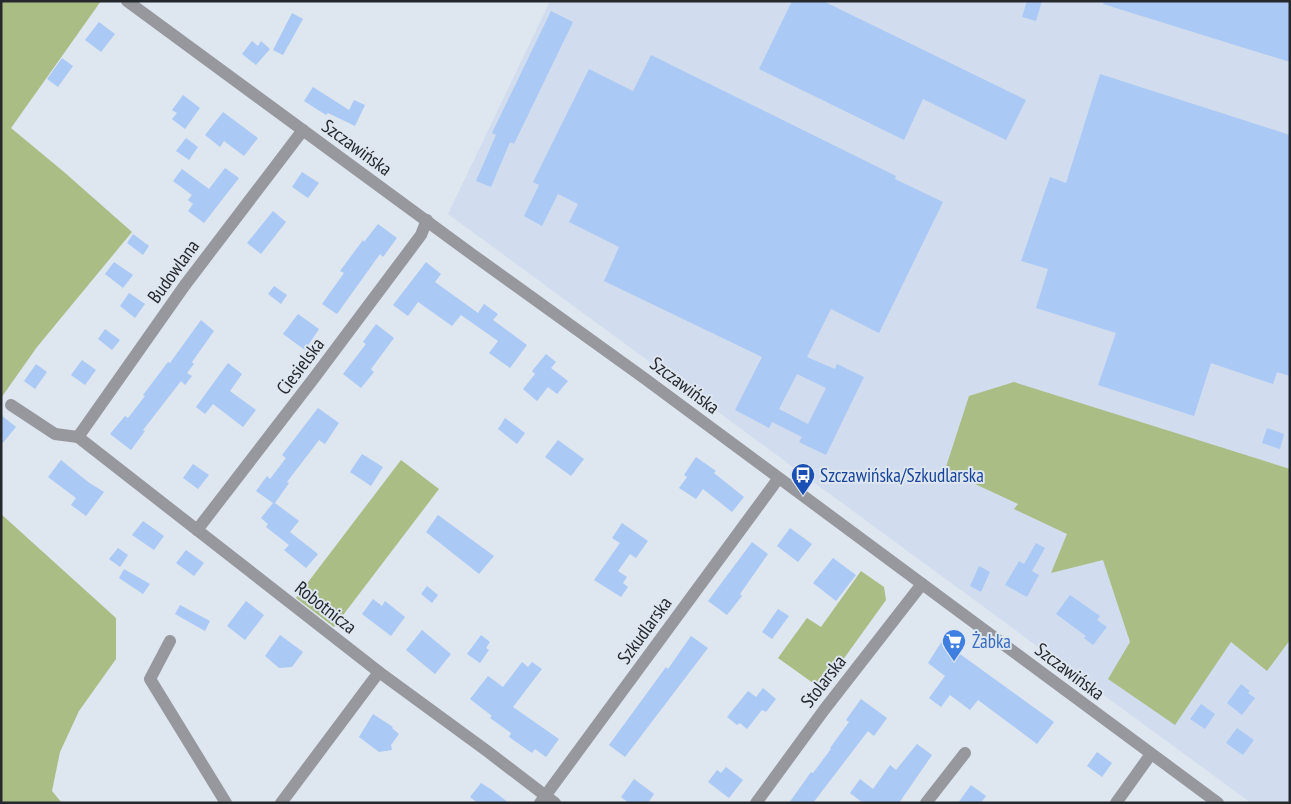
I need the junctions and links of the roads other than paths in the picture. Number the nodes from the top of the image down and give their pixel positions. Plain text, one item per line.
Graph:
1 (127, 1) edge
2 (303, 130) junction
3 (427, 220) junction
4 (11, 406) dead end
5 (78, 437) junction
6 (778, 478) junction
7 (197, 530) junction
8 (922, 584) junction
9 (170, 641) dead end
10 (379, 672) junction
11 (965, 753) dead end
12 (1151, 754) junction
13 (547, 800) edge
14 (226, 803) edge
15 (281, 803) edge
16 (756, 803) edge
17 (926, 803) edge
18 (1116, 803) edge
19 (1218, 803) edge

1 - 2 street, Szczawińska
2 - 3 street, Szczawińska
2 - 5 street, Budowlana
3 - 6 street, Szczawińska
3 - 7 street, Ciesielska
4 - 5 street
5 - 7 street, Robotnicza
6 - 8 street, Szczawińska
6 - 13 street, Szkudlarska
7 - 10 street, Robotnicza
8 - 12 street, Szczawińska
8 - 16 street, Stolarska
9 - 14 street
10 - 13 street, Robotnicza
10 - 15 street
11 - 17 street
12 - 18 street
12 - 19 street, Szczawińska

